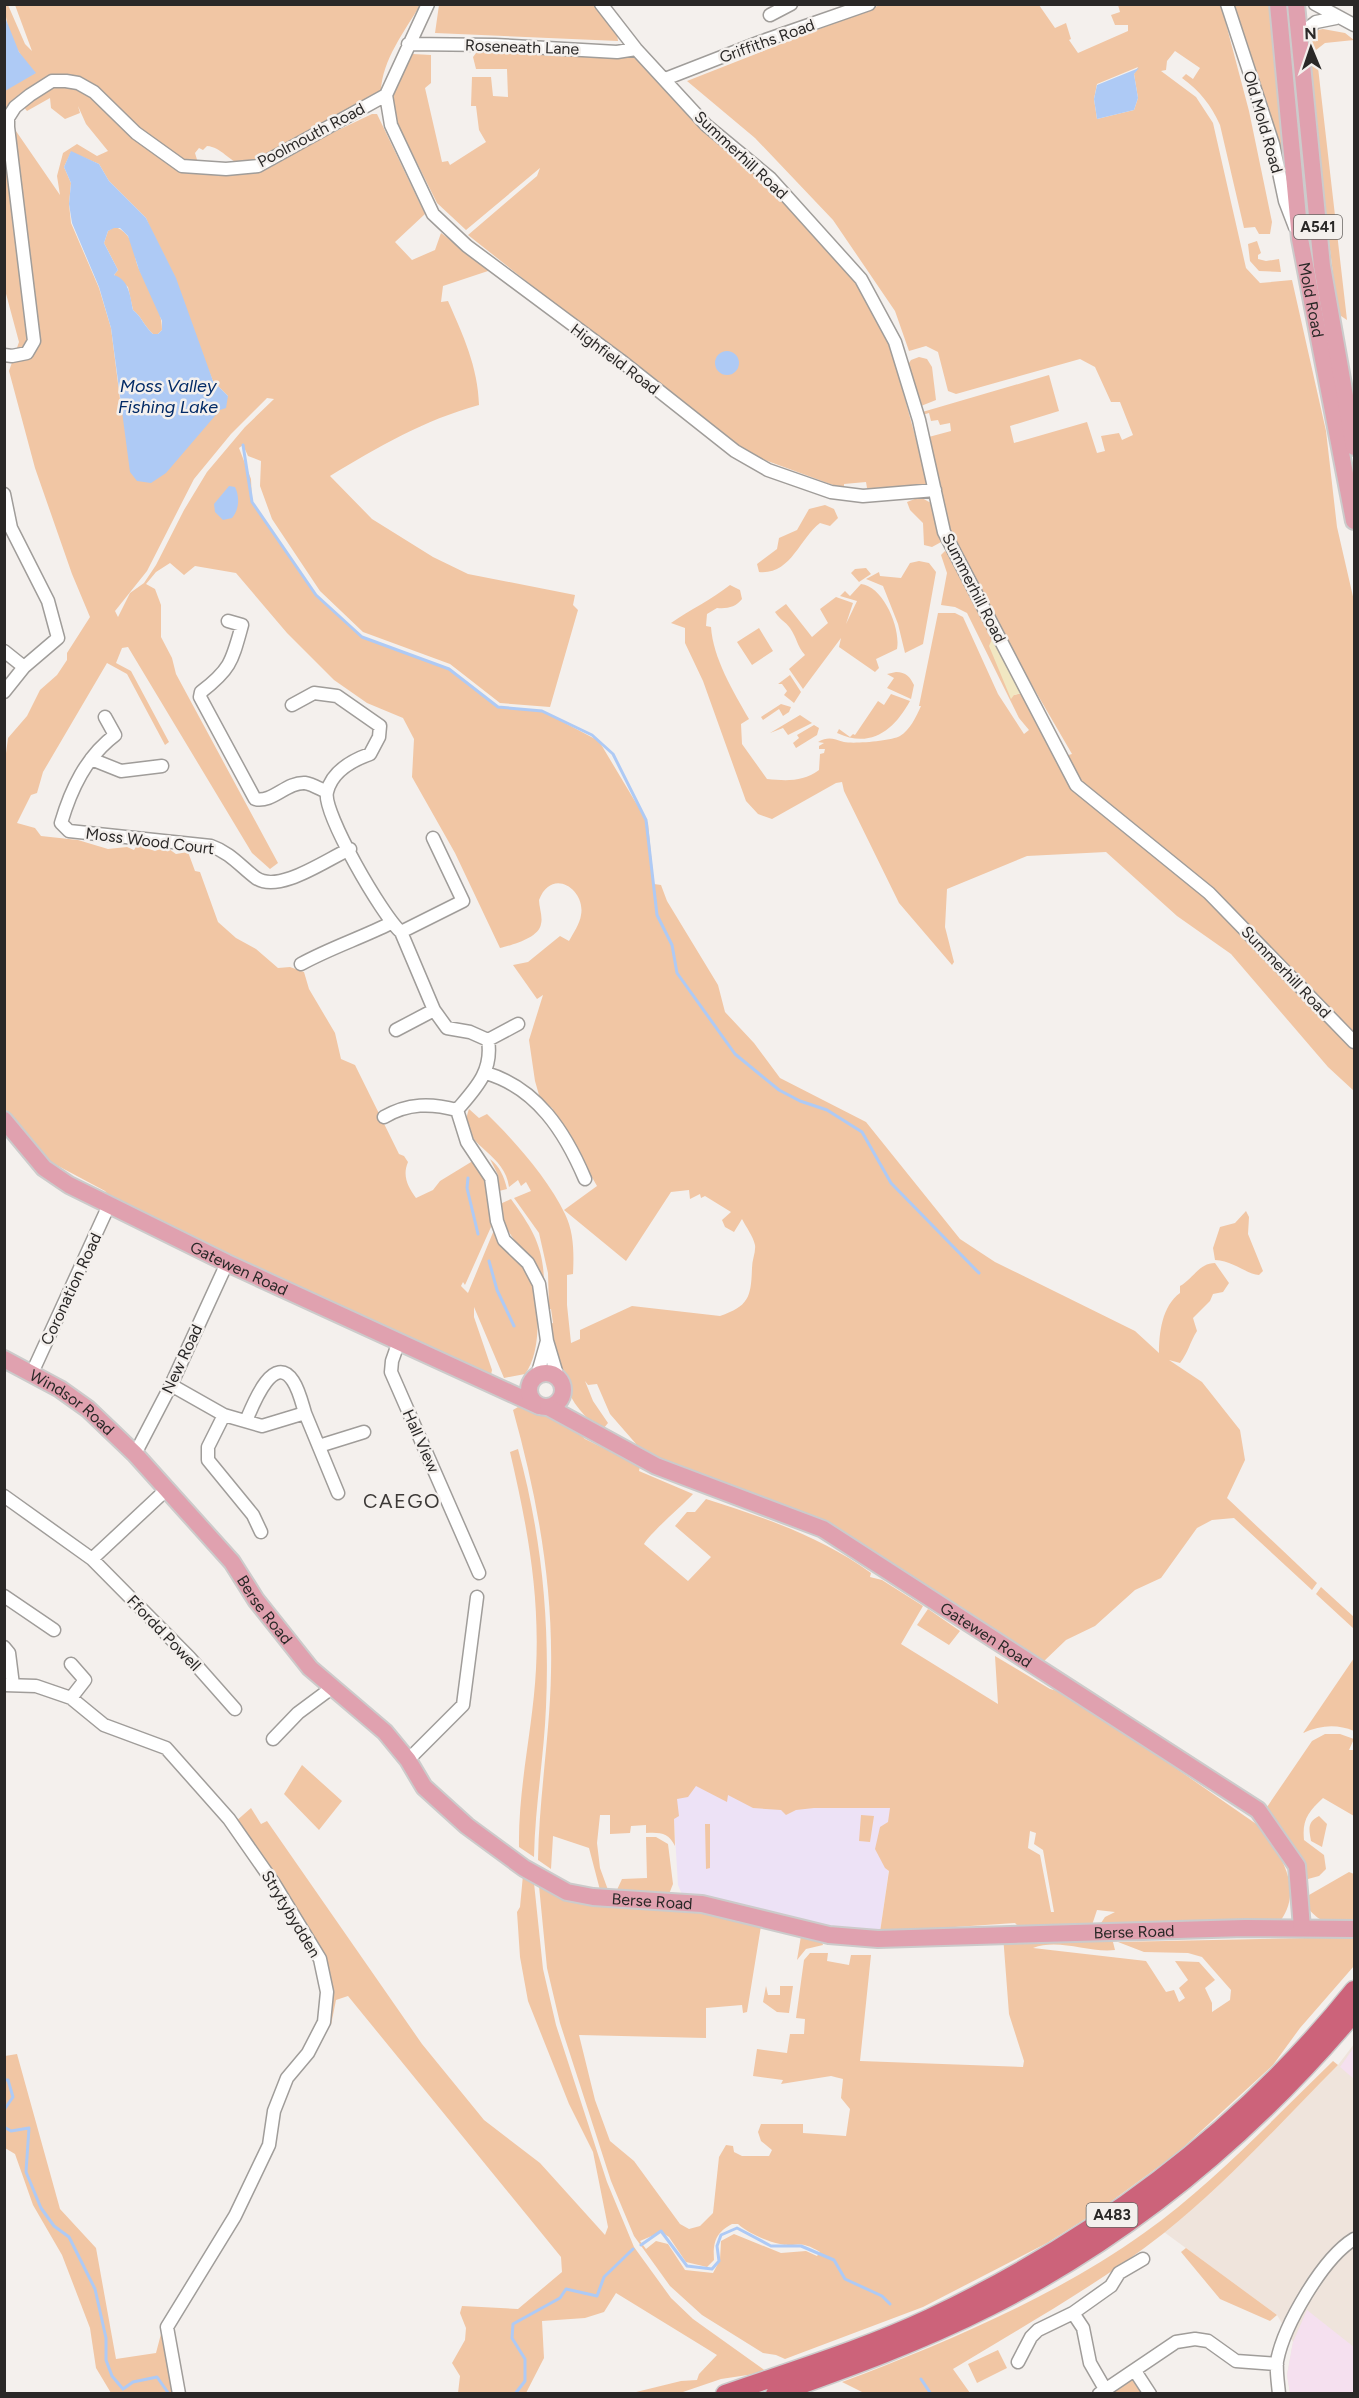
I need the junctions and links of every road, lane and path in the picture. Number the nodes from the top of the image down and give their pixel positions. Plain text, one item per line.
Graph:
1 (428, 4) edge
2 (601, 4) edge
3 (791, 4) edge
4 (869, 4) edge
5 (1227, 4) edge
6 (1278, 4) edge
7 (1296, 4) edge
8 (1315, 4) edge
9 (770, 15) dead end
10 (1337, 18) junction
11 (1354, 25) edge
12 (1299, 35) junction
13 (408, 44) junction
14 (636, 49) junction
15 (665, 79) junction
16 (386, 95) junction
17 (6, 125) edge
18 (1300, 239) junction
19 (4, 355) edge
20 (1354, 447) edge
21 (935, 490) junction
22 (4, 494) edge
23 (1354, 521) edge
24 (8, 529) edge
25 (228, 621) dead end
26 (4, 651) edge
27 (24, 667) junction
28 (4, 692) edge
29 (292, 705) dead end
30 (105, 717) dead end
31 (91, 759) junction
32 (162, 766) dead end
33 (327, 792) junction
34 (433, 838) dead end
35 (350, 849) junction
36 (391, 923) junction
37 (401, 932) junction
38 (301, 964) dead end
39 (434, 1010) junction
40 (518, 1024) dead end
41 (396, 1030) dead end
42 (488, 1040) junction
43 (1354, 1042) edge
44 (486, 1073) junction
45 (457, 1110) junction
46 (384, 1117) dead end
47 (4, 1120) edge
48 (585, 1179) dead end
49 (109, 1206) junction
50 (227, 1263) junction
51 (399, 1341) junction
52 (547, 1341) junction
53 (4, 1359) edge
54 (32, 1373) junction
55 (534, 1378) junction
56 (558, 1378) junction
57 (171, 1385) junction
58 (496, 1388) junction
59 (562, 1395) junction
60 (544, 1406) junction
61 (305, 1413) junction
62 (224, 1415) junction
63 (246, 1421) junction
64 (586, 1426) junction
65 (364, 1432) dead end
66 (319, 1446) junction
67 (135, 1454) junction
68 (167, 1489) junction
69 (338, 1493) dead end
70 (4, 1496) edge
71 (261, 1532) dead end
72 (92, 1559) junction
73 (479, 1573) dead end
74 (4, 1596) edge
75 (477, 1597) dead end
76 (54, 1630) dead end
77 (4, 1647) edge
78 (71, 1664) dead end
79 (9, 1685) edge
80 (333, 1687) junction
81 (71, 1698) junction
82 (235, 1709) dead end
83 (273, 1739) dead end
84 (408, 1760) junction
85 (1302, 1928) junction
86 (1354, 1929) edge
87 (1354, 1990) edge
88 (1354, 2013) edge
89 (1354, 2239) edge
90 (1143, 2259) dead end
91 (1072, 2313) junction
92 (1018, 2362) dead end
93 (1277, 2364) junction
94 (1135, 2371) junction
95 (1102, 2391) edge
96 (776, 2393) edge
97 (179, 2394) edge
98 (725, 2394) edge
99 (1150, 2394) edge
100 (1279, 2394) edge

1 - 13 street
2 - 14 street, Summerhill Road
3 - 9 street
4 - 15 street, Griffiths Road
5 - 18 street, Old Mold Road
6 - 18 main road, Mold Road / A541
7 - 12 main road, Mold Road / A541
8 - 10 street
10 - 11 street
10 - 12 street
12 - 20 main road, Mold Road / A541
13 - 14 street, Roseneath Lane
13 - 16 street
14 - 15 street, Summerhill Road
15 - 21 street, Summerhill Road
16 - 17 street, Poolmouth Road
16 - 21 street, Highfield Road
17 - 19 street, Poolmouth Road
18 - 23 main road, Mold Road / A541
21 - 43 street, Summerhill Road
22 - 24 street
24 - 27 street
25 - 33 street
26 - 27 street
27 - 28 street
29 - 33 street
30 - 31 street, Moss Wood Court
31 - 32 street
31 - 35 street, Moss Wood Court
33 - 35 street
34 - 37 street
35 - 36 street
36 - 37 street
36 - 38 street
37 - 39 street
39 - 41 street
39 - 42 street
40 - 42 street
42 - 44 street
44 - 45 street
44 - 48 street
45 - 46 street
45 - 52 street
47 - 49 main road, Gatewen Road
49 - 50 main road, Gatewen Road
49 - 54 street, Coronation Road
50 - 51 main road, Gatewen Road
50 - 57 street, New Road
51 - 58 main road, Gatewen Road
51 - 73 street, Hall View
52 - 55 street
52 - 56 street
53 - 54 main road, Windsor Road
54 - 67 main road, Windsor Road
55 - 56 main road
55 - 58 main road
55 - 60 main road
56 - 59 main road, Gatewen Road
57 - 62 street
57 - 67 street, New Road
58 - 60 main road, Gatewen Road
59 - 60 main road
59 - 64 main road, Gatewen Road
60 - 64 main road, Gatewen Road
61 - 63 street
61 - 63 street
61 - 66 street
62 - 63 street
62 - 71 street
64 - 85 main road, Gatewen Road
65 - 66 street
66 - 69 street
67 - 68 main road, Berse Road
68 - 72 street
68 - 80 main road, Berse Road
70 - 72 street, Ffordd Powell
72 - 82 street, Ffordd Powell
74 - 76 street
75 - 84 street
77 - 79 street
78 - 81 street
79 - 81 street, Strytybydden
80 - 83 street
80 - 84 main road, Berse Road
81 - 97 street, Strytybydden
84 - 85 main road, Berse Road
85 - 86 main road, Berse Road
87 - 98 highway, A483
88 - 96 highway, A483
89 - 93 street
90 - 91 street
91 - 92 street
91 - 95 street
93 - 94 street
93 - 100 street
94 - 95 street
94 - 99 street

